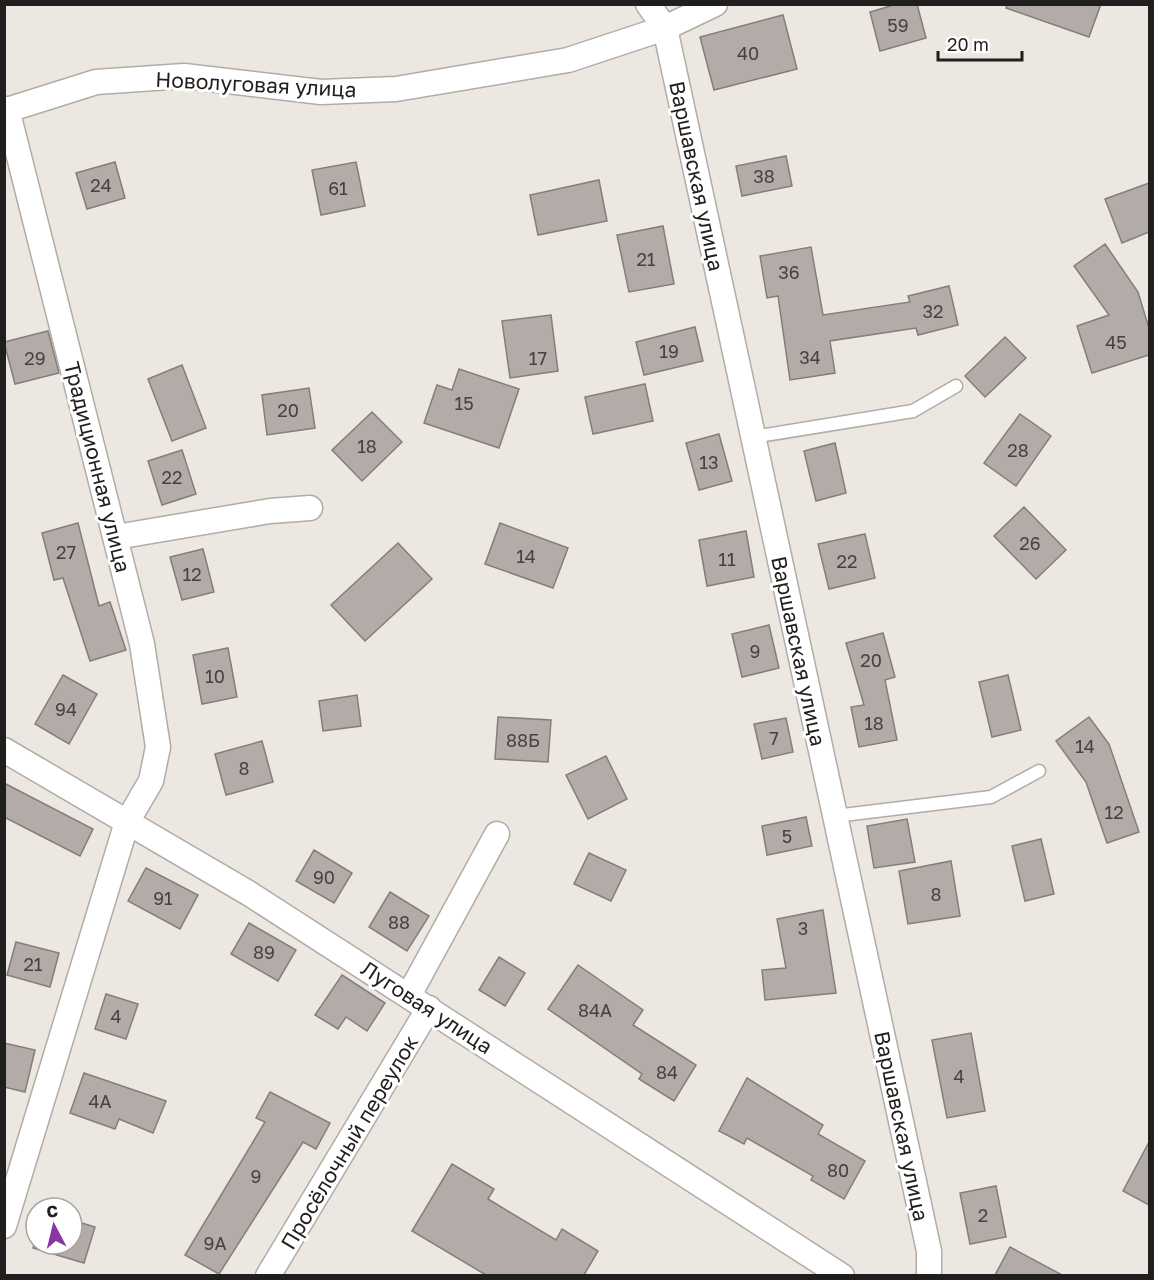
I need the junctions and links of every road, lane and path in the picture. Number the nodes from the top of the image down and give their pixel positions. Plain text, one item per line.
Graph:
1 (648, 4) edge
2 (715, 4) edge
3 (665, 28) junction
4 (6, 110) edge
5 (956, 386) dead end
6 (753, 437) junction
7 (310, 508) dead end
8 (116, 537) junction
9 (4, 750) edge
10 (1039, 771) dead end
11 (835, 816) junction
12 (127, 822) junction
13 (497, 834) dead end
14 (409, 995) junction
15 (429, 1008) junction
16 (4, 1226) edge
17 (268, 1275) edge
18 (842, 1275) edge
19 (929, 1275) edge

1 - 3 street
2 - 3 street, Новолуговая улица
3 - 4 street, Новолуговая улица
3 - 6 street, Варшавская улица
4 - 8 street, Традиционная улица
5 - 6 lane
6 - 11 street, Варшавская улица
7 - 8 street
8 - 12 street, Традиционная улица
9 - 12 street, Луговая улица
10 - 11 lane
11 - 19 street, Варшавская улица
12 - 14 street, Луговая улица
12 - 16 street, Традиционная улица
13 - 14 street
14 - 15 street, Луговая улица
15 - 17 street, Просёлочный переулок
15 - 18 street, Луговая улица

